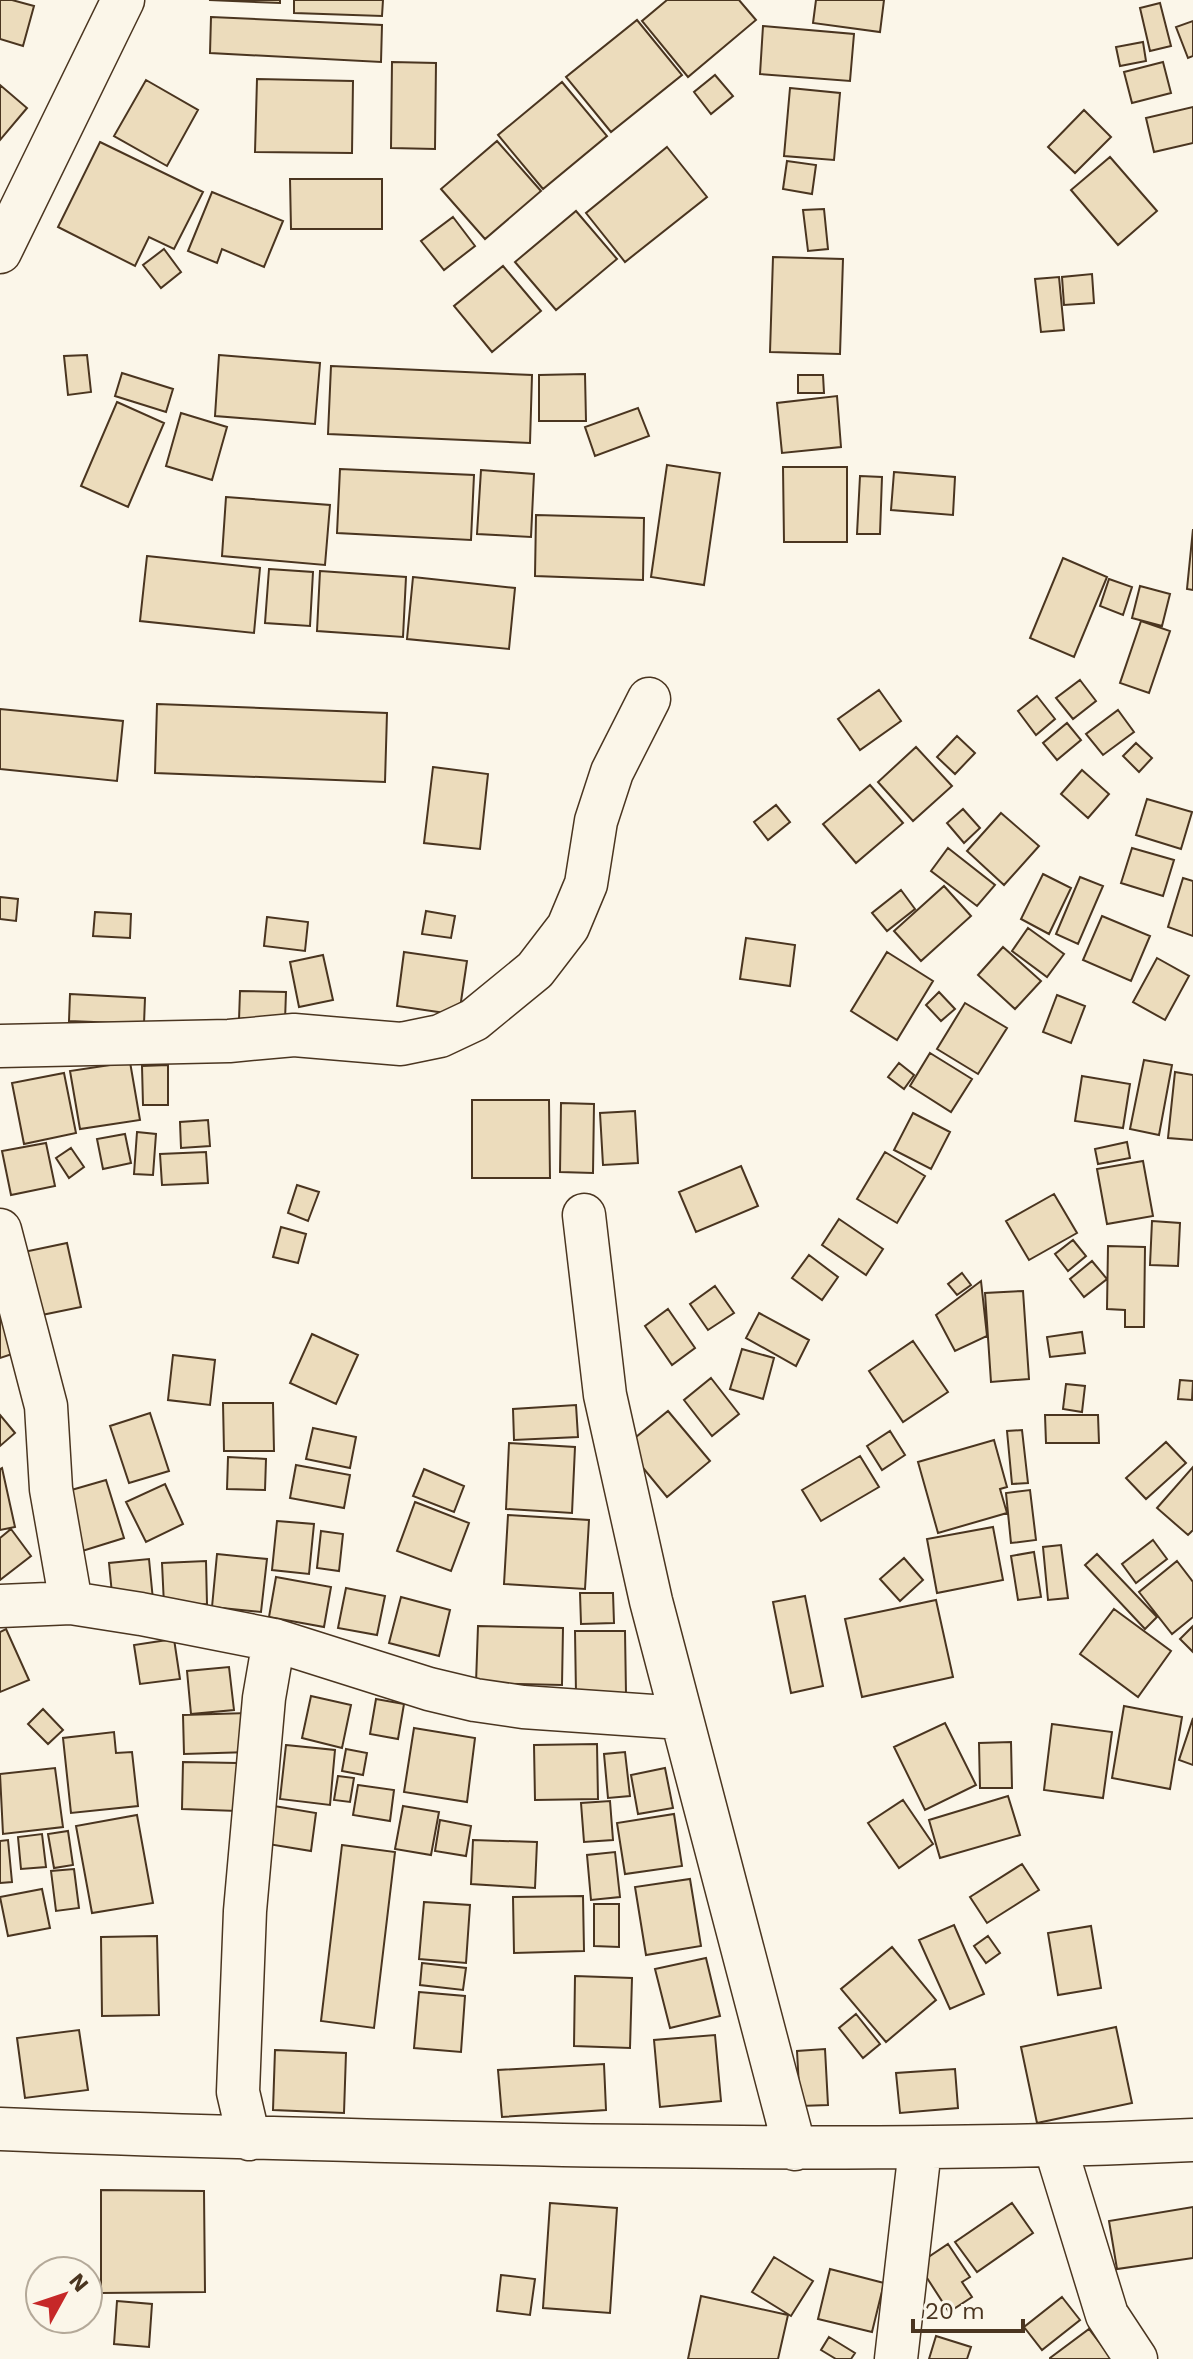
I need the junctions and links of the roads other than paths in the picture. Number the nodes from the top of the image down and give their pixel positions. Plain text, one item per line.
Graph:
1 (111, 3) edge
2 (0, 252) edge
3 (649, 699) dead end
4 (0, 1046) edge
5 (584, 1215) dead end
6 (0, 1230) edge
7 (71, 1603) junction
8 (0, 1606) edge
9 (274, 1640) junction
10 (681, 1718) junction
11 (0, 2129) edge
12 (249, 2139) junction
13 (1193, 2140) edge
14 (1055, 2146) junction
15 (795, 2149) junction
16 (920, 2149) junction
17 (896, 2359) edge
18 (1136, 2359) edge

1 - 2 street
3 - 4 street
5 - 10 street
6 - 7 street
7 - 8 street
7 - 9 street
9 - 10 street
9 - 12 street
10 - 15 street
11 - 12 street
12 - 15 street
13 - 14 street
14 - 16 street
14 - 18 street
15 - 16 street
16 - 17 street

